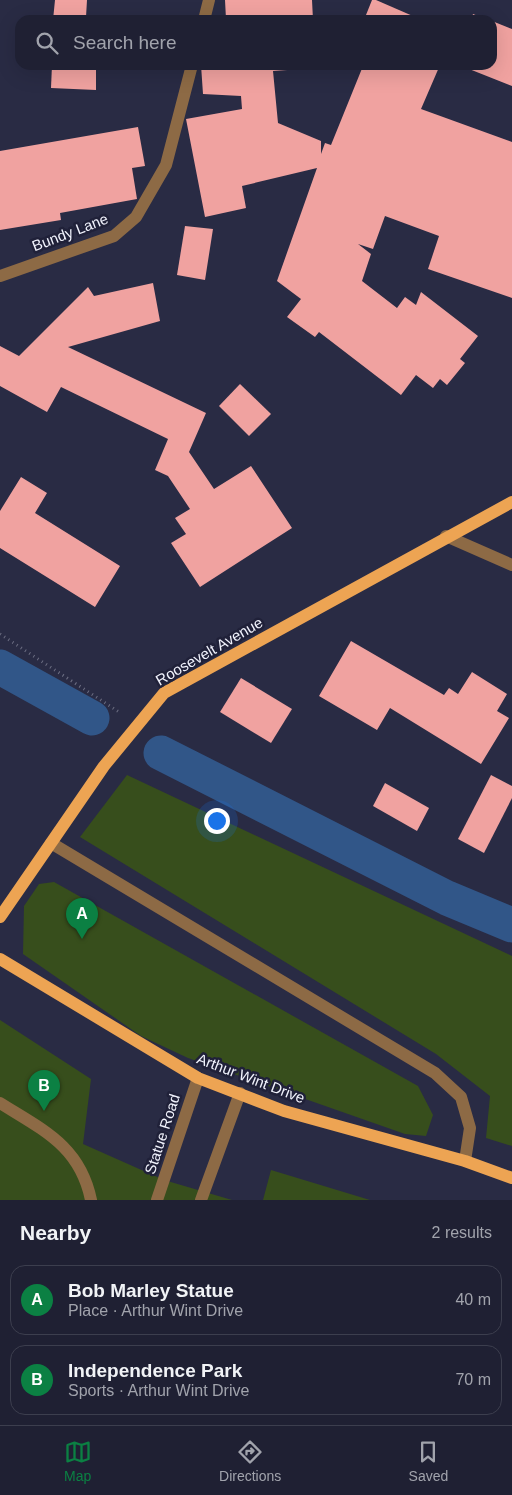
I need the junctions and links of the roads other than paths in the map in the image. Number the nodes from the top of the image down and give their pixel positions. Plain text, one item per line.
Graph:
1 (209, 0) edge
2 (205, 15) edge
3 (191, 70) edge
4 (0, 276) edge
5 (512, 502) edge
6 (446, 536) junction
7 (512, 565) edge
8 (51, 843) junction
9 (0, 917) edge
10 (0, 959) edge
11 (198, 1078) junction
12 (240, 1093) junction
13 (0, 1103) edge
14 (465, 1161) junction
15 (512, 1178) edge
16 (91, 1200) edge
17 (157, 1200) edge
18 (201, 1200) edge

1 - 2 street
3 - 4 street, Bundy Lane
5 - 6 main road, Roosevelt Avenue
6 - 7 street
6 - 8 main road, Roosevelt Avenue
8 - 9 main road, Roosevelt Avenue
8 - 14 street
10 - 11 main road, Arthur Wint Drive
11 - 12 main road, Arthur Wint Drive
11 - 17 street, Statue Road
12 - 14 main road, Arthur Wint Drive
12 - 18 street
13 - 16 street
14 - 15 main road, Arthur Wint Drive

